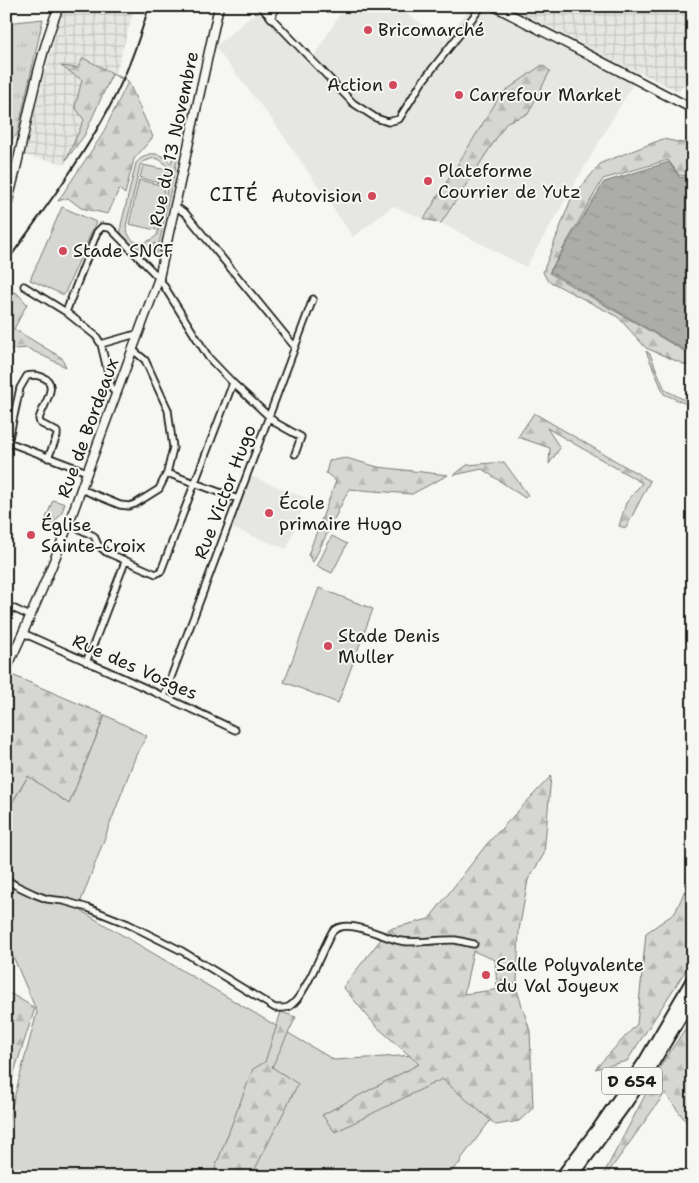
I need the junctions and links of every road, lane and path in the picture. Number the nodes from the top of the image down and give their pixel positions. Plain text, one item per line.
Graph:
1 (58, 6) edge
2 (218, 6) edge
3 (260, 6) edge
4 (277, 6) edge
5 (482, 6) edge
6 (494, 6) edge
7 (271, 18) junction
8 (693, 109) edge
9 (175, 206) junction
10 (6, 208) edge
11 (159, 278) junction
12 (24, 286) dead end
13 (313, 299) dead end
14 (66, 312) junction
15 (138, 334) junction
16 (101, 344) junction
17 (295, 347) junction
18 (133, 350) junction
19 (233, 383) junction
20 (116, 395) junction
21 (269, 416) junction
22 (8, 442) junction
23 (6, 452) edge
24 (295, 454) dead end
25 (48, 458) junction
26 (87, 472) junction
27 (167, 472) junction
28 (195, 483) junction
29 (81, 489) junction
30 (238, 500) junction
31 (69, 524) junction
32 (125, 562) junction
33 (6, 605) edge
34 (30, 616) junction
35 (23, 633) junction
36 (86, 662) junction
37 (6, 670) edge
38 (164, 696) junction
39 (235, 730) dead end
40 (6, 878) edge
41 (474, 944) dead end
42 (693, 978) edge
43 (693, 996) edge
44 (562, 1177) edge
45 (572, 1177) edge

1 - 10 street
2 - 9 street, Rue du 13 Novembre
3 - 7 street
4 - 7 street
5 - 7 street
6 - 8 street
9 - 11 street, Rue du 13 Novembre
9 - 17 street
11 - 14 street
11 - 15 street, Rue de Bordeaux
11 - 19 street
12 - 14 street
13 - 17 street, Rue Victor Hugo
14 - 16 street
15 - 16 street
15 - 18 street, Rue de Bordeaux
16 - 20 street
17 - 21 street, Rue Victor Hugo
18 - 20 street, Rue de Bordeaux
18 - 27 street
19 - 21 street
19 - 28 street
20 - 26 street, Rue de Bordeaux
21 - 24 street
21 - 30 street, Rue Victor Hugo
22 - 23 street
22 - 25 street
22 - 25 street
25 - 26 street
26 - 29 street, Rue de Bordeaux
27 - 28 street
27 - 29 street
28 - 30 street
28 - 32 street
29 - 31 street, Rue de Bordeaux
30 - 38 street, Rue Victor Hugo
31 - 32 street
31 - 34 street, Rue de Bordeaux
32 - 36 street
33 - 34 street
34 - 35 street, Rue de Bordeaux
35 - 36 street, Rue des Vosges
35 - 37 street, Rue de Bordeaux
36 - 38 street, Rue des Vosges
38 - 39 street, Rue des Vosges
40 - 41 street
42 - 44 highway, D 654
43 - 45 highway, D 654

